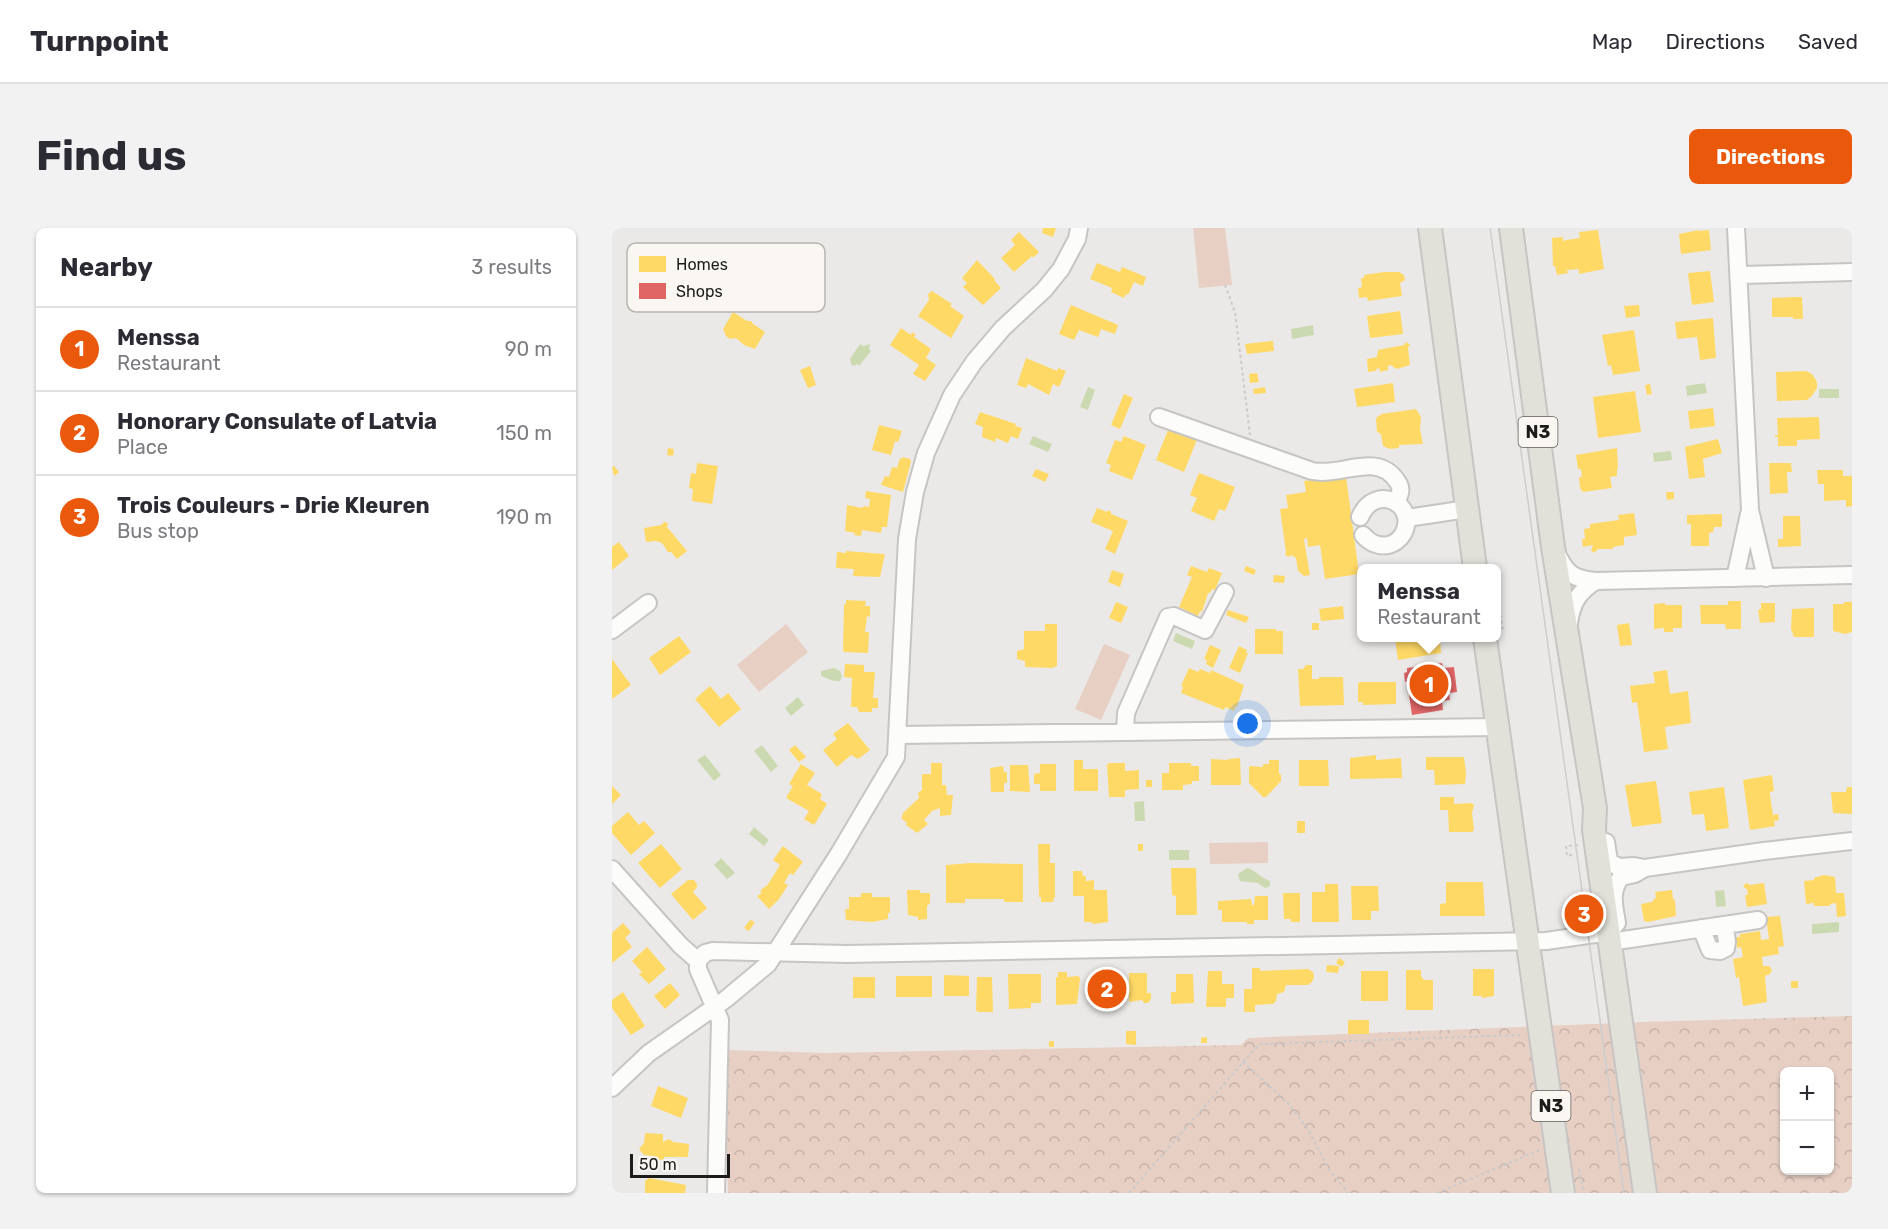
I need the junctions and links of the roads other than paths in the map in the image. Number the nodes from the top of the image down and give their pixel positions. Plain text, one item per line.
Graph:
1 (1079, 228) edge
2 (1430, 228) edge
3 (1511, 228) edge
4 (1736, 228) edge
5 (1852, 272) edge
6 (1740, 275) junction
7 (1159, 417) dead end
8 (1396, 503) junction
9 (1467, 510) junction
10 (1750, 510) junction
11 (1360, 517) dead end
12 (1407, 518) junction
13 (1363, 535) dead end
14 (1553, 547) junction
15 (1474, 564) edge
16 (1852, 575) edge
17 (1735, 578) junction
18 (1766, 578) junction
19 (1596, 581) junction
20 (1225, 592) dead end
21 (648, 603) dead end
22 (612, 630) edge
23 (1567, 637) junction
24 (1486, 642) edge
25 (1498, 727) junction
26 (1125, 732) junction
27 (898, 735) junction
28 (1595, 808) junction
29 (1852, 841) edge
30 (1645, 867) junction
31 (612, 869) edge
32 (1758, 920) dead end
33 (1724, 925) junction
34 (1701, 928) junction
35 (1610, 937) junction
36 (1528, 942) junction
37 (776, 952) junction
38 (698, 961) junction
39 (714, 1007) junction
40 (612, 1088) edge
41 (716, 1193) edge
42 (1563, 1193) edge
43 (1645, 1193) edge

1 - 27 street
2 - 9 main road
3 - 14 main road, N3
4 - 6 street
5 - 6 street
6 - 10 street
7 - 8 street
8 - 11 street
8 - 12 street
9 - 12 street
9 - 15 main road
10 - 17 street
10 - 18 street
12 - 13 street
14 - 19 street
14 - 23 main road, N3
16 - 18 street
17 - 18 street
17 - 19 street
19 - 23 street
20 - 26 street
21 - 22 street
23 - 28 main road, N3
24 - 25 main road, N3
25 - 26 street
25 - 36 main road, N3
26 - 27 street
27 - 37 street
28 - 30 street
28 - 35 main road, N3
29 - 30 street
30 - 35 street
31 - 38 street
32 - 33 street
33 - 34 street
33 - 34 street
34 - 35 street
35 - 36 street
35 - 43 main road, N3
36 - 37 street
36 - 42 main road, N3
37 - 38 street
37 - 39 street
38 - 39 street
39 - 40 street
39 - 41 street

